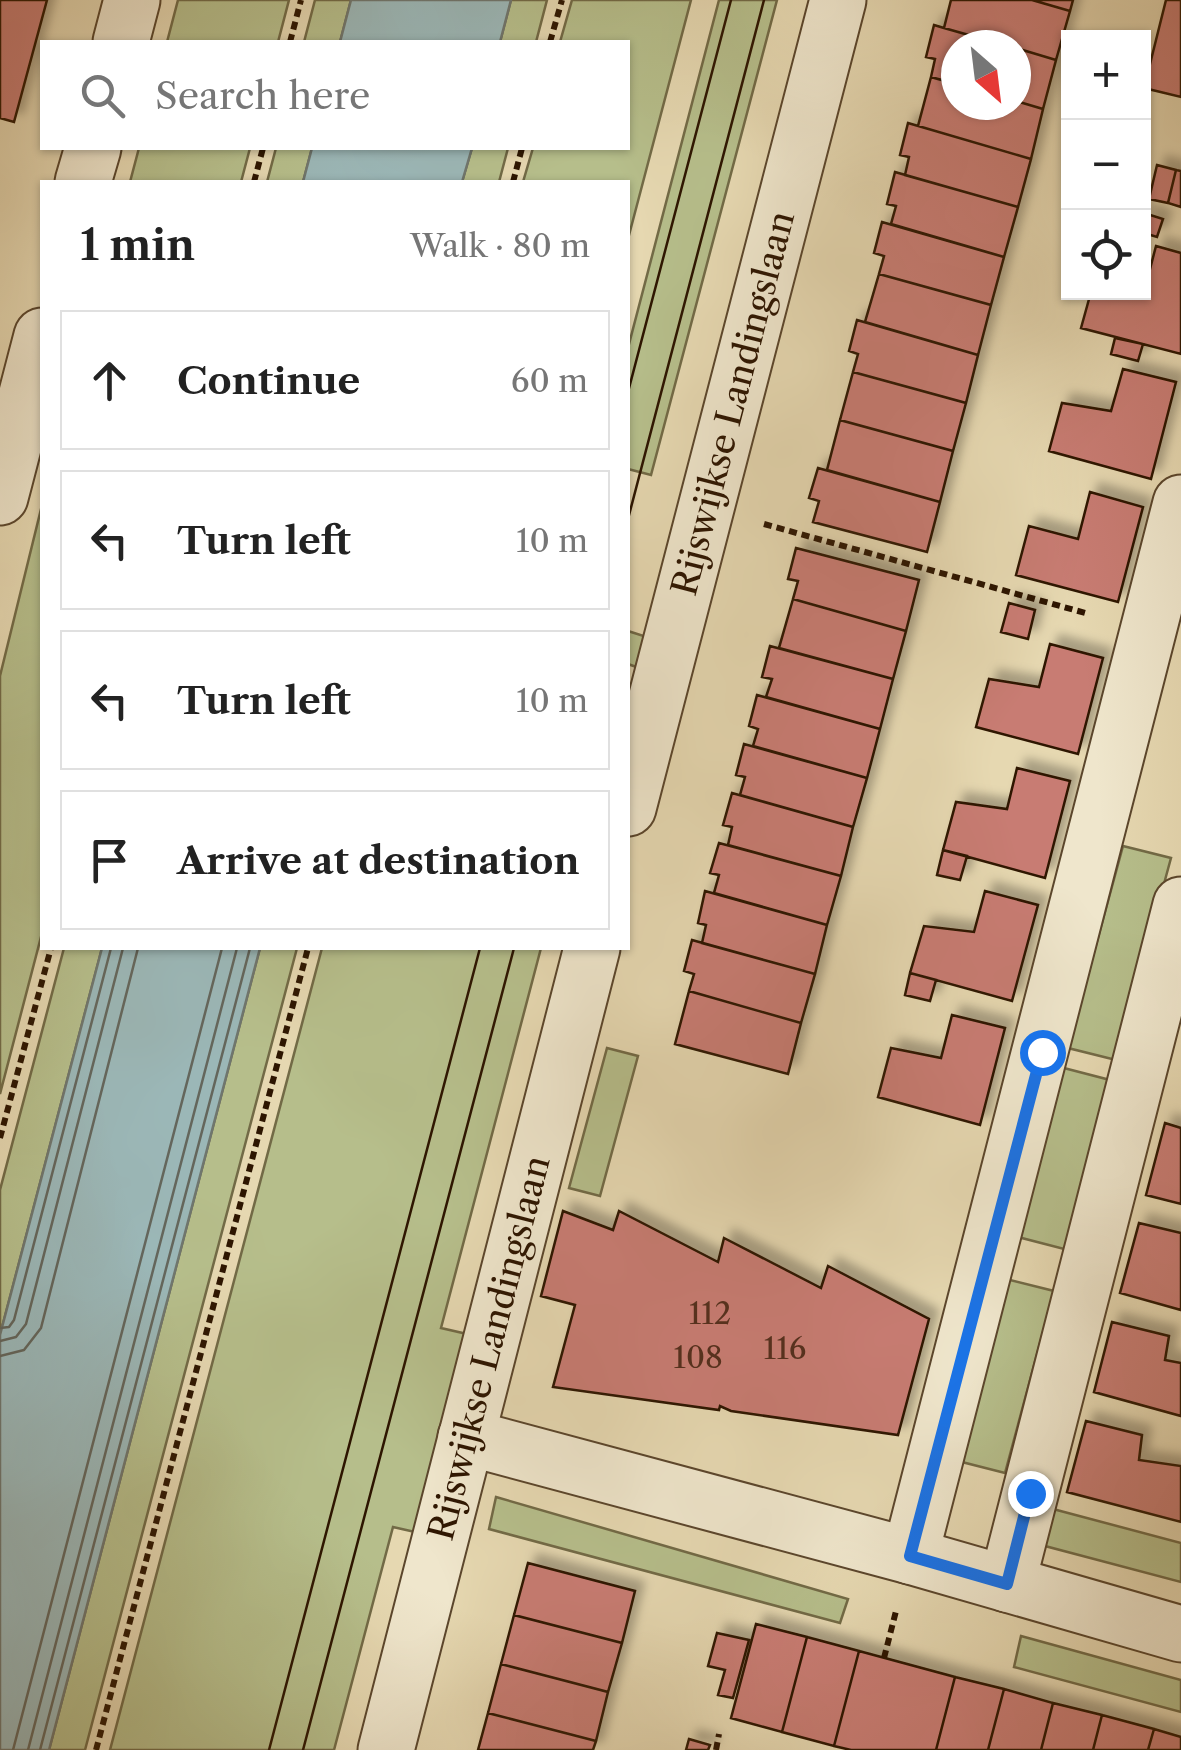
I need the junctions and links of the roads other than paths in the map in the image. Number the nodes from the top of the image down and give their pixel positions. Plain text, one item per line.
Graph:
1 (132, 0) edge
2 (838, 0) edge
3 (122, 40) edge
4 (92, 150) edge
5 (84, 180) edge
6 (40, 344) edge
7 (0, 498) edge
8 (1181, 504) edge
9 (630, 800) edge
10 (1181, 905) edge
11 (591, 950) edge
12 (466, 1437) junction
13 (910, 1556) junction
14 (1007, 1584) junction
15 (1181, 1634) edge
16 (386, 1750) edge

1 - 3 street
2 - 9 street, Rijswijkse Landingslaan
4 - 5 street
6 - 7 street
8 - 13 street
10 - 14 street
11 - 12 street, Rijswijkse Landingslaan
12 - 13 street
12 - 16 street, Rijswijkse Landingslaan
13 - 14 street
14 - 15 street

